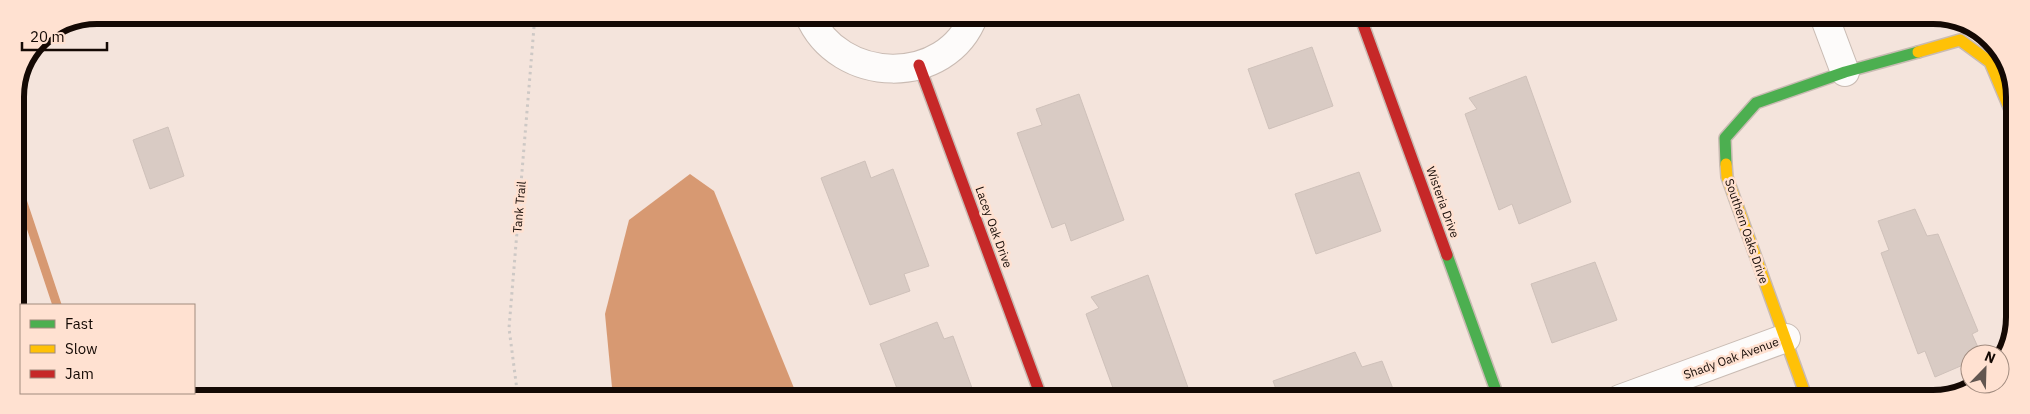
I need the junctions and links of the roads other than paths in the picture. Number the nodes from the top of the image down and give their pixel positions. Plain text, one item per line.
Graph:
1 (814, 24) edge
2 (969, 24) edge
3 (1363, 24) edge
4 (1827, 24) edge
5 (919, 65) junction
6 (1845, 72) junction
7 (2006, 100) edge
8 (1786, 338) junction
9 (1039, 390) edge
10 (1497, 390) edge
11 (1644, 390) edge
12 (1804, 390) edge

1 - 5 street
2 - 5 street
3 - 10 street, Wisteria Drive
4 - 6 street
5 - 9 street, Lacey Oak Drive
6 - 7 street, Southern Oaks Drive
6 - 8 street, Southern Oaks Drive
8 - 11 street, Shady Oak Avenue
8 - 12 street, Southern Oaks Drive

